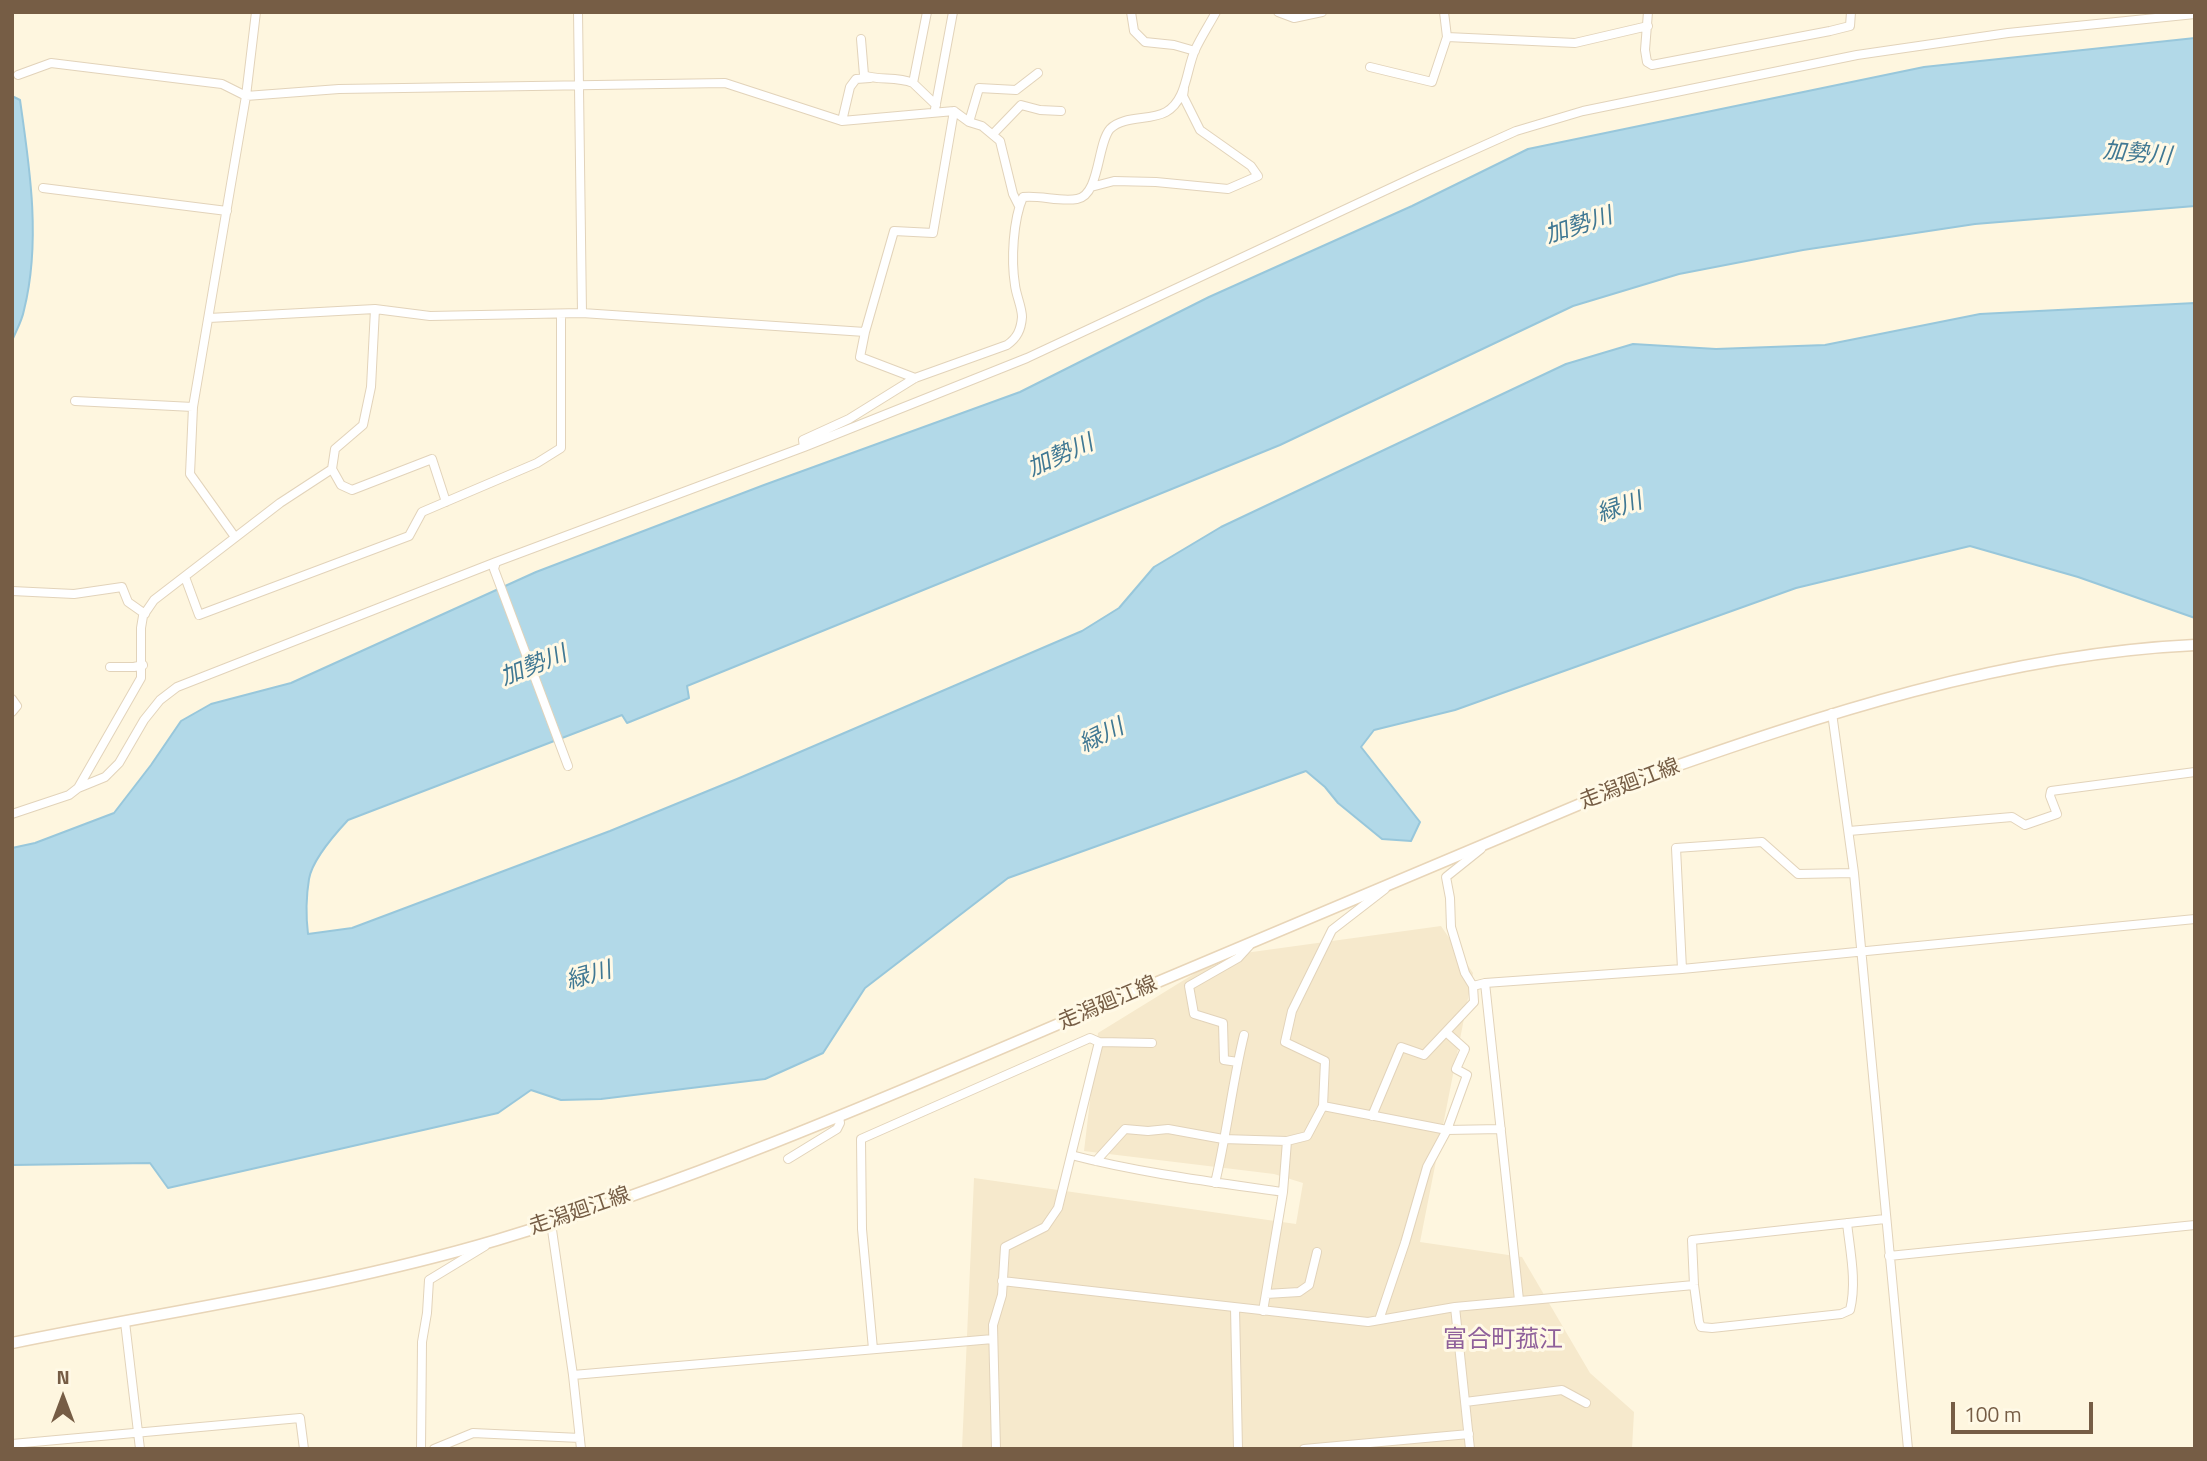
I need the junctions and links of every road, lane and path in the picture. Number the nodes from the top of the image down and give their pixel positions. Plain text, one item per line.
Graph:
1 (256, 12) edge
2 (578, 12) edge
3 (927, 12) edge
4 (953, 12) edge
5 (1131, 12) edge
6 (1216, 12) edge
7 (1278, 12) edge
8 (1322, 12) edge
9 (1444, 12) edge
10 (1648, 12) edge
11 (1851, 12) edge
12 (2195, 14) edge
13 (1648, 26) junction
14 (1447, 37) junction
15 (861, 39) dead end
16 (1195, 51) junction
17 (1370, 66) dead end
18 (1038, 73) dead end
19 (18, 75) dead end
20 (870, 78) junction
21 (913, 83) junction
22 (1185, 84) junction
23 (579, 85) junction
24 (1020, 87) junction
25 (246, 96) junction
26 (1021, 105) junction
27 (935, 109) junction
28 (954, 111) junction
29 (1061, 111) dead end
30 (842, 121) junction
31 (969, 122) junction
32 (993, 134) junction
33 (1091, 187) junction
34 (43, 188) dead end
35 (1019, 206) junction
36 (227, 211) junction
37 (375, 309) junction
38 (582, 313) junction
39 (561, 314) junction
40 (209, 318) junction
41 (865, 332) junction
42 (915, 378) junction
43 (75, 401) dead end
44 (193, 407) junction
45 (804, 447) junction
46 (332, 469) junction
47 (446, 502) junction
48 (235, 537) junction
49 (495, 565) junction
50 (185, 577) junction
51 (12, 591) edge
52 (145, 614) junction
53 (2195, 645) edge
54 (138, 666) junction
55 (110, 667) dead end
56 (12, 699) edge
57 (12, 712) edge
58 (1832, 713) junction
59 (568, 766) dead end
60 (2195, 772) edge
61 (78, 788) junction
62 (12, 814) edge
63 (1849, 831) junction
64 (1492, 841) junction
65 (1854, 873) junction
66 (1395, 882) junction
67 (2195, 919) edge
68 (1251, 944) junction
69 (1860, 950) junction
70 (1682, 969) junction
71 (1485, 983) junction
72 (1473, 986) junction
73 (1446, 1032) junction
74 (1244, 1035) dead end
75 (1099, 1042) junction
76 (1152, 1043) dead end
77 (1238, 1062) junction
78 (1323, 1106) junction
79 (1372, 1116) junction
80 (839, 1117) junction
81 (1501, 1129) junction
82 (1447, 1130) junction
83 (1226, 1139) junction
84 (1287, 1141) junction
85 (1072, 1155) junction
86 (788, 1159) dead end
87 (1096, 1161) junction
88 (1216, 1183) junction
89 (1283, 1192) junction
90 (1885, 1219) junction
91 (551, 1223) junction
92 (1847, 1223) junction
93 (2195, 1225) edge
94 (495, 1241) junction
95 (1317, 1252) dead end
96 (1889, 1256) junction
97 (1002, 1281) junction
98 (1694, 1285) junction
99 (1266, 1294) junction
100 (1519, 1300) junction
101 (1455, 1307) junction
102 (1235, 1308) junction
103 (1263, 1311) junction
104 (1379, 1320) junction
105 (125, 1322) junction
106 (993, 1339) junction
107 (12, 1343) edge
108 (873, 1349) junction
109 (573, 1375) junction
110 (1465, 1402) junction
111 (1586, 1403) dead end
112 (138, 1432) junction
113 (1469, 1434) junction
114 (580, 1438) junction
115 (12, 1444) edge
116 (141, 1449) edge
117 (304, 1449) edge
118 (421, 1449) edge
119 (434, 1449) edge
120 (581, 1449) edge
121 (996, 1449) edge
122 (1238, 1449) edge
123 (1304, 1449) edge
124 (1470, 1449) edge
125 (1908, 1449) edge

1 - 25 street
2 - 23 street
3 - 21 street
4 - 27 street
5 - 16 street
6 - 16 street
7 - 8 street
9 - 14 street
10 - 13 street
11 - 13 street
12 - 45 street
13 - 14 street
14 - 17 street
15 - 20 street
16 - 22 street
18 - 24 street
19 - 25 street
20 - 21 street
20 - 30 street
21 - 27 street
22 - 33 street
22 - 33 street
23 - 25 street
23 - 30 street
23 - 38 street
24 - 26 street
24 - 31 street
25 - 36 street
26 - 29 street
26 - 32 street
27 - 28 street
27 - 30 street
28 - 31 street
28 - 41 street
31 - 32 street
32 - 35 street
33 - 35 street
34 - 36 street
35 - 42 street
36 - 40 street
37 - 39 street
37 - 40 street
37 - 46 street
38 - 39 street
38 - 41 street
39 - 47 street
40 - 44 street
41 - 42 street
42 - 45 street
43 - 44 street
44 - 48 street
45 - 49 street
46 - 47 street
46 - 48 street
47 - 50 street
48 - 50 street
49 - 59 street
49 - 61 street
50 - 52 street
51 - 52 street
52 - 54 street
53 - 58 main road, 走潟廻江線
54 - 55 street
54 - 61 street
56 - 57 street
58 - 63 street
58 - 64 main road, 走潟廻江線
60 - 63 street
61 - 62 street
63 - 65 street
64 - 66 main road, 走潟廻江線
64 - 72 street
65 - 69 street
65 - 70 street
66 - 68 main road, 走潟廻江線
66 - 78 street
67 - 69 street
68 - 77 street
68 - 80 main road, 走潟廻江線
69 - 70 street
69 - 90 street
70 - 71 street
71 - 72 street
71 - 81 street
72 - 73 street
73 - 79 street
73 - 82 street
74 - 77 street
75 - 76 street
75 - 85 street
75 - 108 street
77 - 83 street
78 - 79 street
78 - 84 street
79 - 82 street
80 - 86 street
80 - 91 main road, 走潟廻江線
81 - 82 street
81 - 100 street
82 - 104 street
83 - 84 street
83 - 87 street
83 - 88 street
84 - 89 street
85 - 87 street
85 - 97 street
87 - 88 street
88 - 89 street
89 - 99 street
90 - 92 street
90 - 96 street
91 - 94 main road, 走潟廻江線
91 - 109 street
92 - 98 street
92 - 98 street
93 - 96 street
94 - 105 main road, 走潟廻江線
94 - 118 street
95 - 99 street
96 - 125 street
97 - 102 street
97 - 106 street
98 - 100 street
99 - 103 street
100 - 101 street
101 - 104 street
101 - 110 street
102 - 103 street
102 - 122 street
103 - 104 street
105 - 107 main road, 走潟廻江線
105 - 112 street
106 - 108 street
106 - 121 street
108 - 109 street
109 - 114 street
110 - 111 street
110 - 113 street
112 - 115 street
112 - 116 street
112 - 117 street
113 - 123 street
113 - 124 street
114 - 119 street
114 - 120 street

